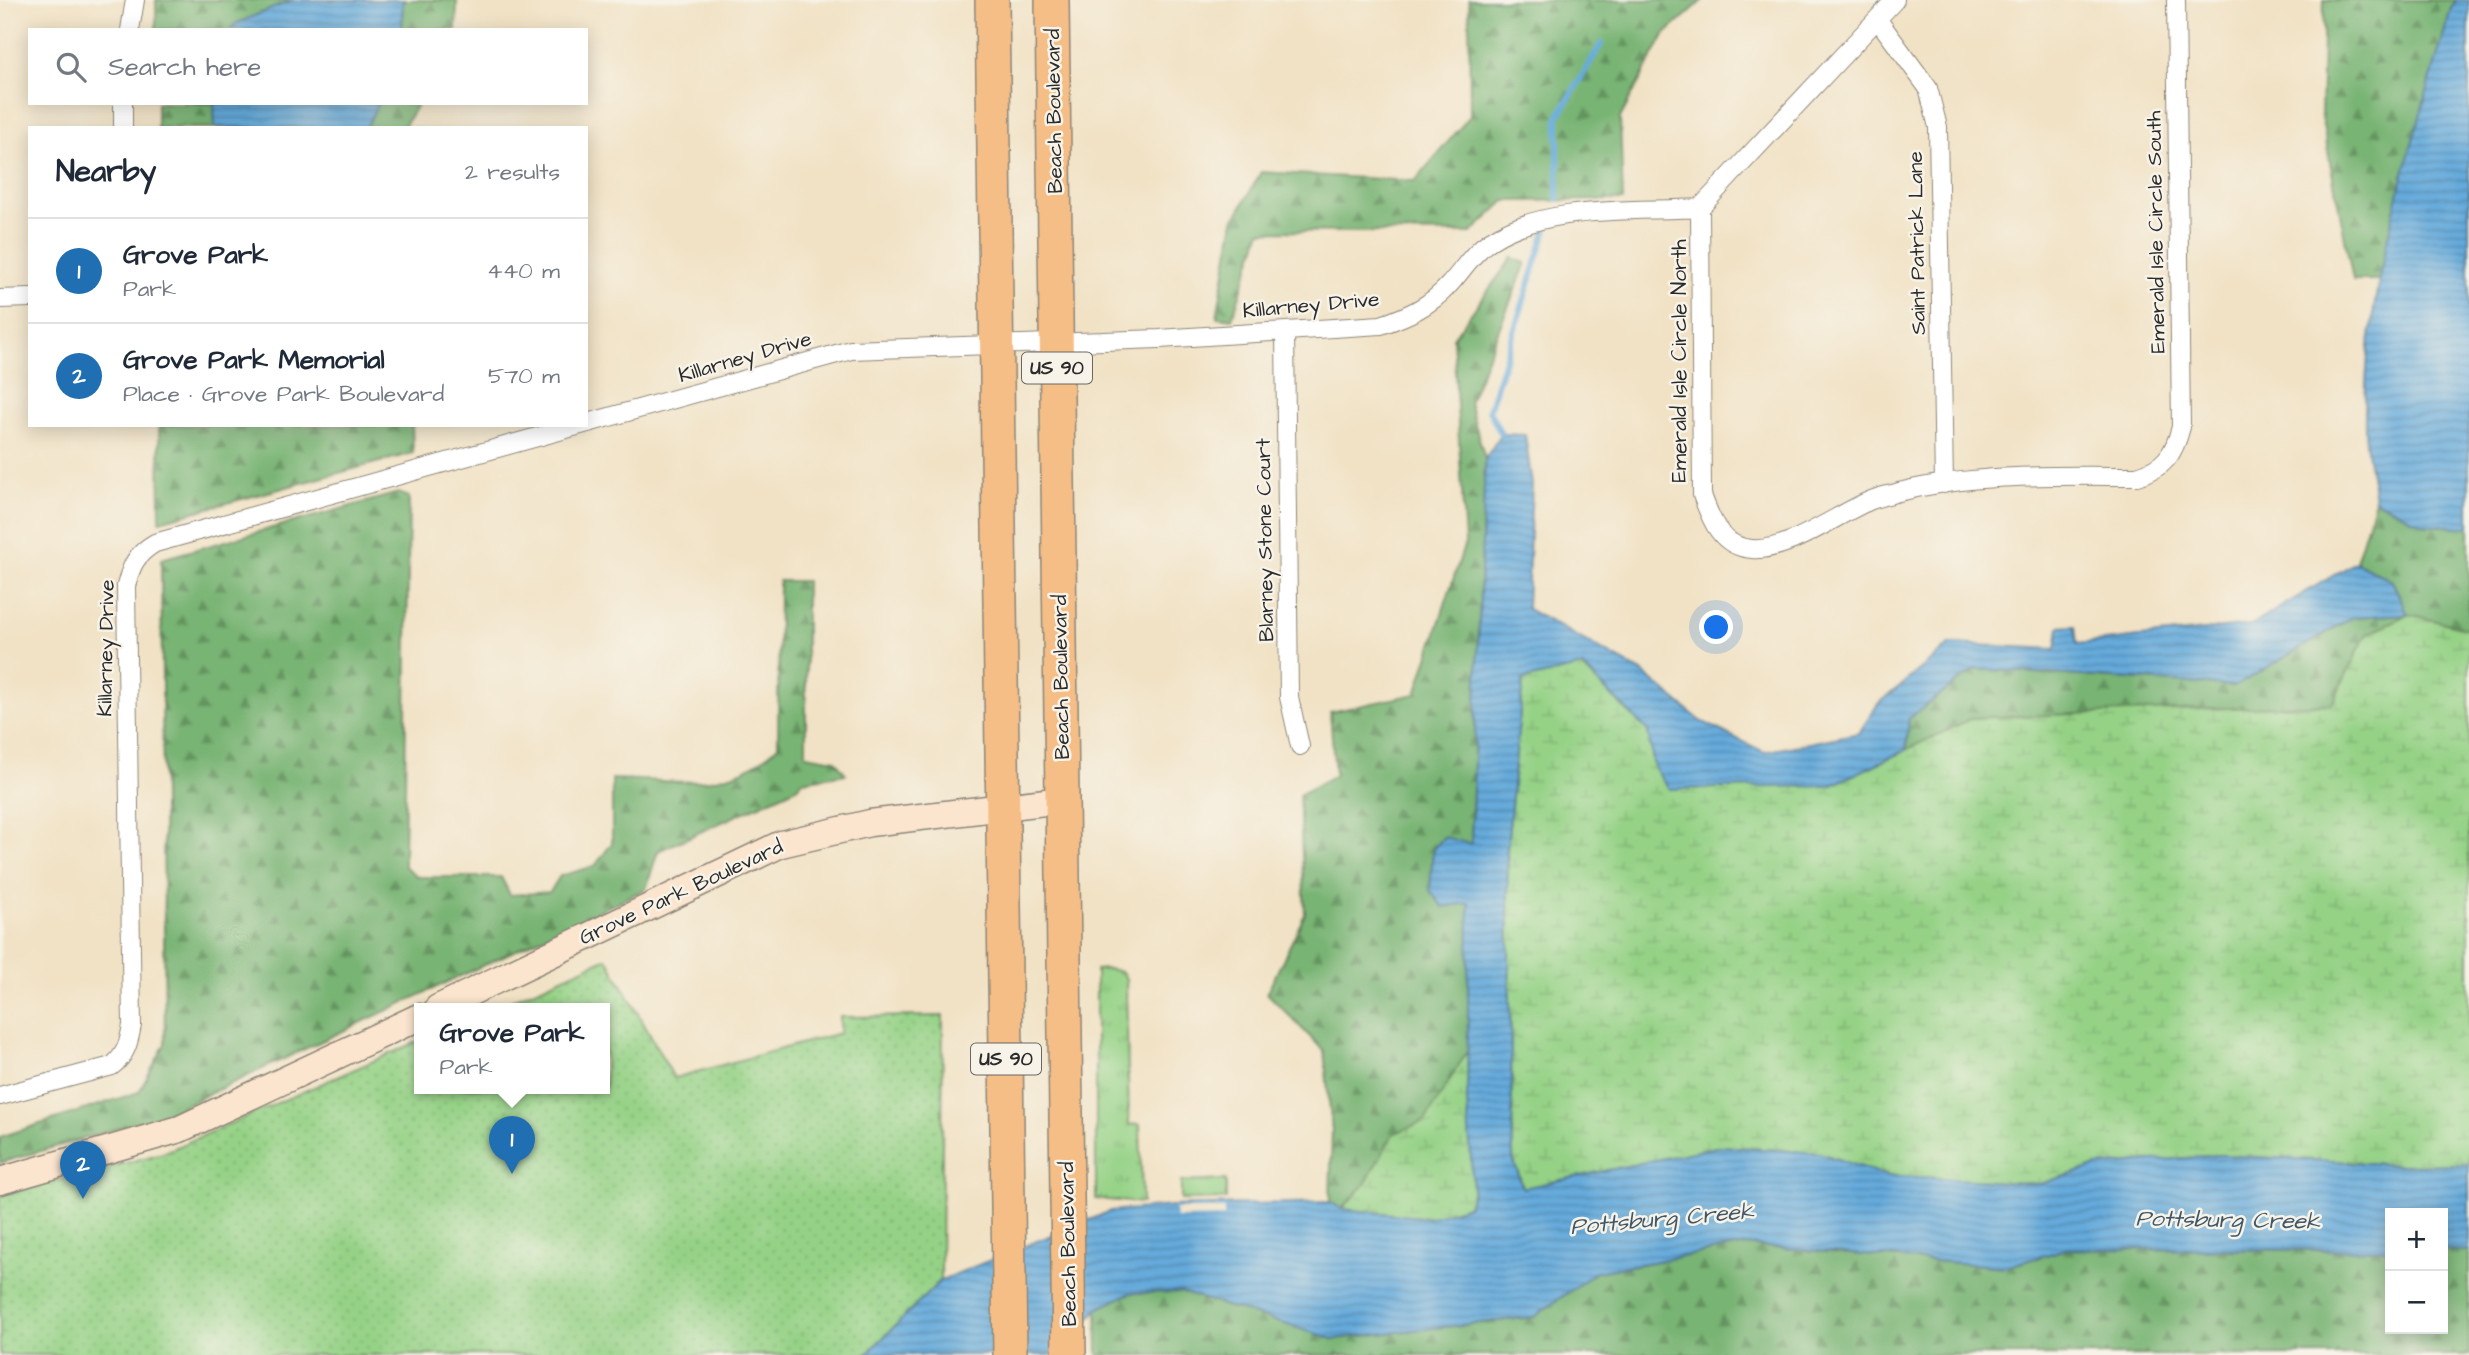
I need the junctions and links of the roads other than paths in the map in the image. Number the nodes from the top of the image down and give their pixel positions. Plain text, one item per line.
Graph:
1 (135, 0) edge
2 (992, 0) edge
3 (1052, 0) edge
4 (1895, 0) edge
5 (2176, 0) edge
6 (1878, 20) junction
7 (130, 28) edge
8 (123, 105) edge
9 (123, 126) edge
10 (1700, 208) junction
11 (28, 298) edge
12 (0, 299) edge
13 (1285, 332) junction
14 (1057, 343) junction
15 (996, 345) junction
16 (588, 423) edge
17 (573, 427) edge
18 (1944, 484) junction
19 (1300, 746) dead end
20 (1062, 800) junction
21 (1002, 808) junction
22 (448, 1003) edge
23 (414, 1019) edge
24 (0, 1096) edge
25 (0, 1181) edge
26 (1010, 1355) edge
27 (1069, 1355) edge

1 - 7 street
2 - 15 highway, US 90
3 - 14 highway, Beach Boulevard / US 90
4 - 6 street
5 - 18 street, Emerald Isle Circle South
6 - 10 street
6 - 18 street, Saint Patrick Lane
8 - 9 street
10 - 13 street, Killarney Drive
10 - 18 street, Emerald Isle Circle North
11 - 12 street
13 - 14 street, Killarney Drive
13 - 19 street, Blarney Stone Court
14 - 15 street, Killarney Drive
14 - 20 highway, Beach Boulevard / US 90
15 - 16 street, Killarney Drive
15 - 21 highway, US 90
17 - 24 street, Killarney Drive
20 - 21 street, Grove Park Boulevard
20 - 27 highway, Beach Boulevard / US 90
21 - 22 street, Grove Park Boulevard
21 - 26 highway, US 90
23 - 25 street

